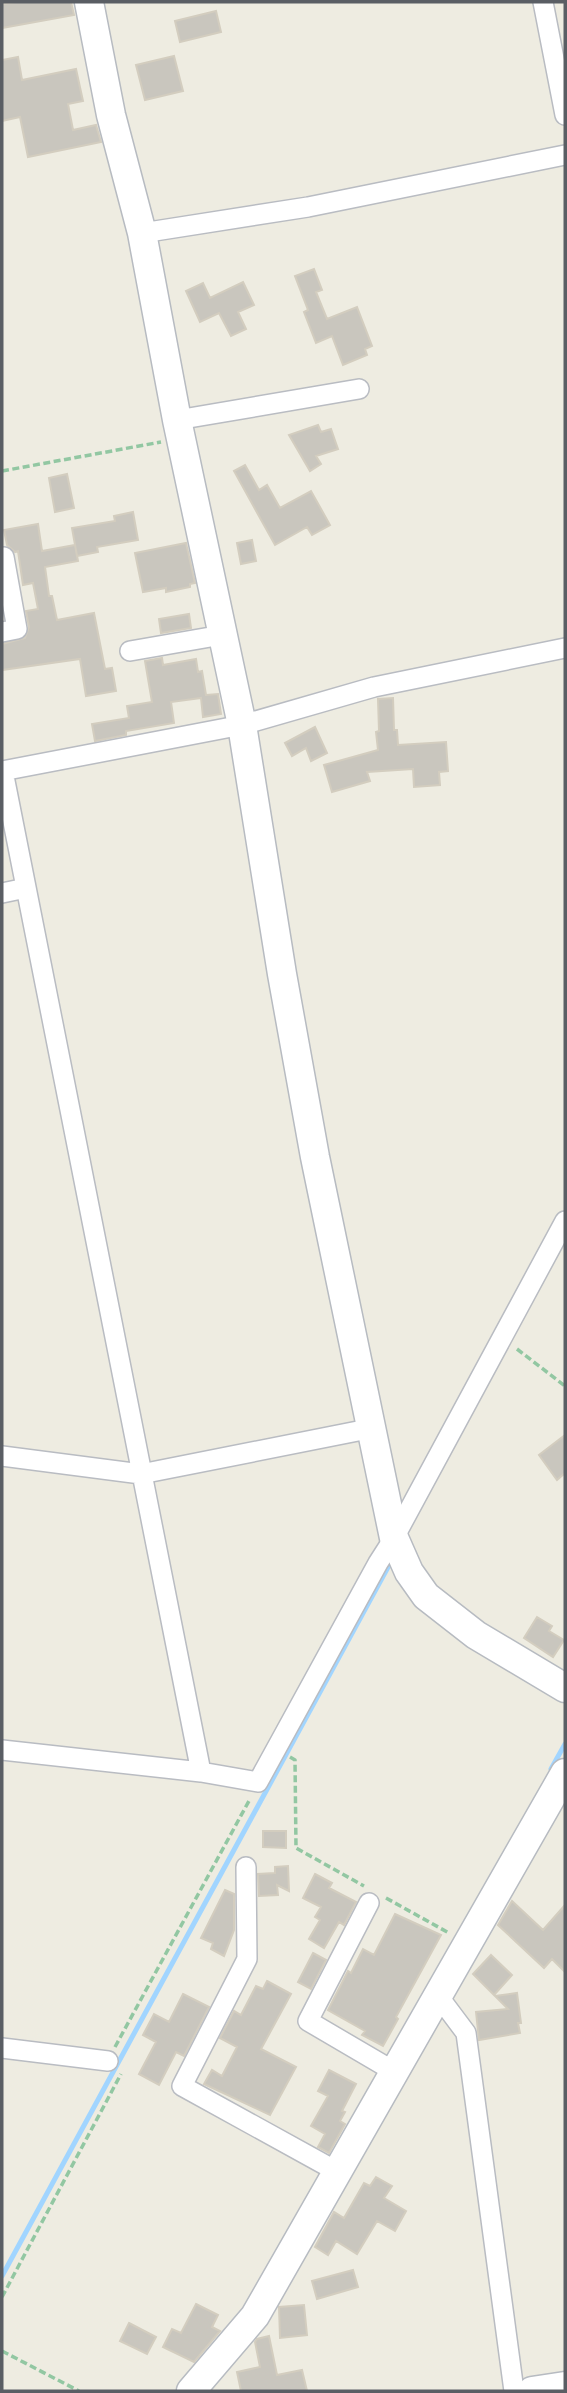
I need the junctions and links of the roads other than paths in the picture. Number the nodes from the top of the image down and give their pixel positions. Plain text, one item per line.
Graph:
1 (89, 2) edge
2 (543, 2) edge
3 (565, 115) edge
4 (565, 155) edge
5 (142, 233) junction
6 (359, 389) dead end
7 (179, 429) junction
8 (4, 557) dead end
9 (2, 632) edge
10 (222, 635) junction
11 (565, 648) edge
12 (130, 651) dead end
13 (242, 725) junction
14 (2, 771) edge
15 (26, 888) junction
16 (2, 893) edge
17 (565, 1221) edge
18 (373, 1428) junction
19 (2, 1456) edge
20 (141, 1474) junction
21 (394, 1538) junction
22 (565, 1688) edge
23 (2, 1750) edge
24 (201, 1772) junction
25 (565, 1773) edge
26 (246, 1867) dead end
27 (370, 1894) road end
28 (439, 1997) junction
29 (2, 2048) edge
30 (108, 2061) road end
31 (395, 2072) junction
32 (338, 2172) junction
33 (565, 2386) edge
34 (191, 2391) edge
35 (514, 2391) edge
36 (532, 2391) edge

1 - 5 street
2 - 3 street
4 - 5 street
5 - 7 street
6 - 7 street
7 - 10 street
8 - 9 street
10 - 12 street
10 - 13 street
11 - 13 street
13 - 14 street
13 - 18 street
14 - 15 street
15 - 16 street
15 - 20 street
17 - 21 street
18 - 20 street
18 - 21 street
19 - 20 street
20 - 24 street
21 - 22 street
21 - 24 street
23 - 24 street
25 - 28 street
26 - 32 street
27 - 31 street
28 - 31 street
28 - 35 street
29 - 30 street
31 - 32 street
32 - 34 street
33 - 36 street

